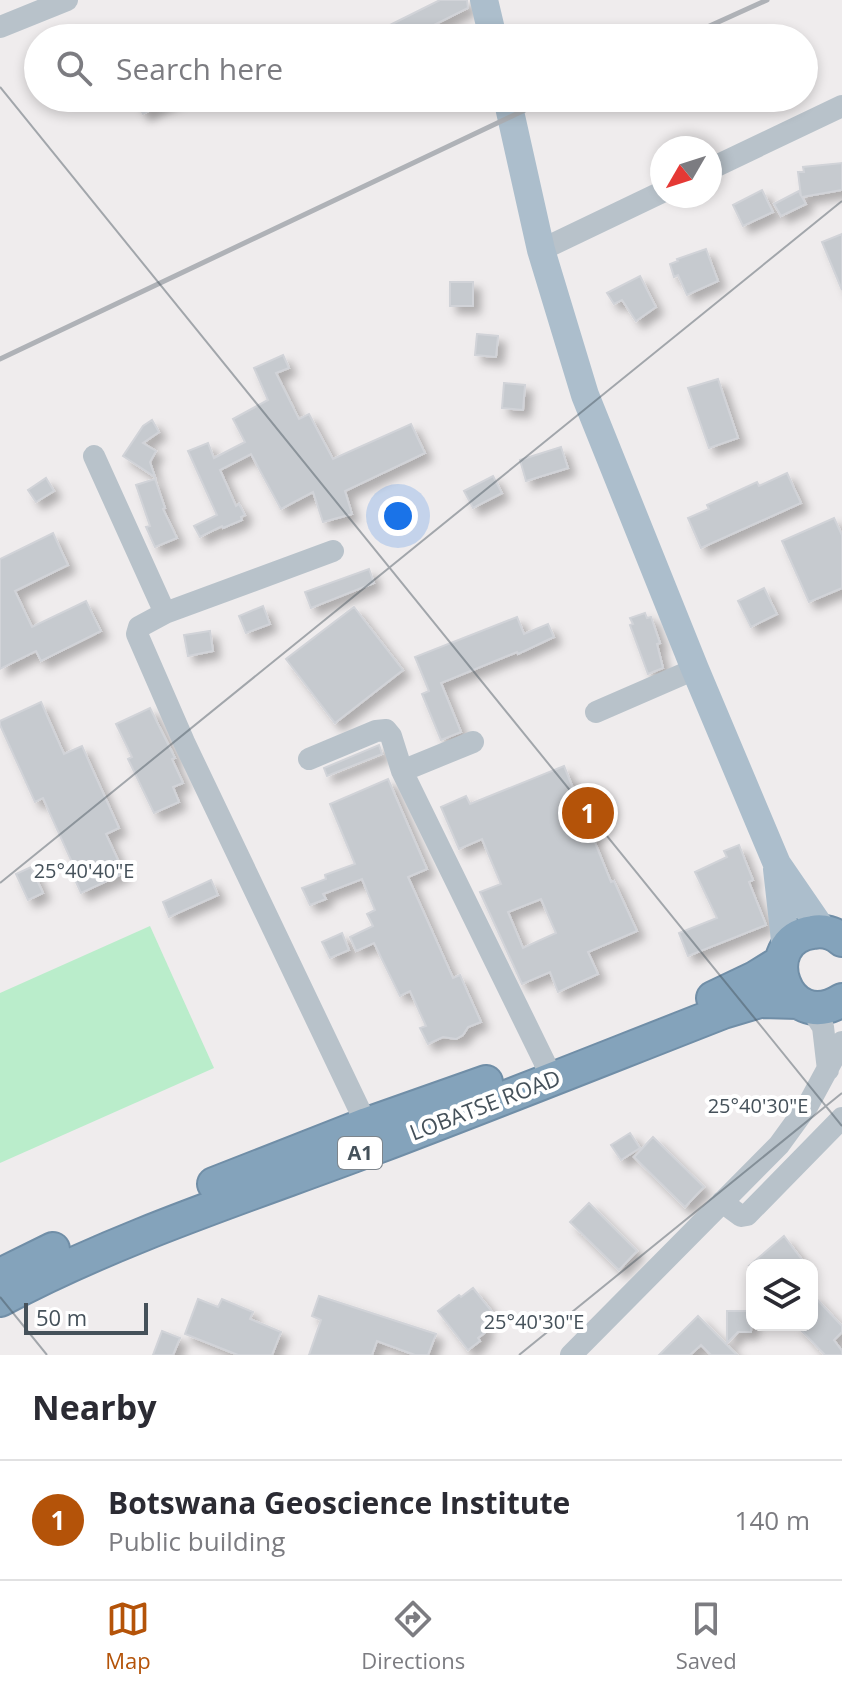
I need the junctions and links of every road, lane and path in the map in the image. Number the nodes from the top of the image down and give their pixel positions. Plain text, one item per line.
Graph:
1 (67, 0) edge
2 (484, 0) edge
3 (43, 5) edge
4 (490, 24) edge
5 (0, 27) edge
6 (841, 109) edge
7 (510, 112) edge
8 (722, 164) edge
9 (650, 198) edge
10 (541, 250) junction
11 (94, 456) dead end
12 (333, 551) dead end
13 (165, 613) junction
14 (695, 669) junction
15 (596, 712) dead end
16 (473, 742) dead end
17 (309, 759) dead end
18 (402, 771) junction
19 (777, 864) junction
20 (832, 936) edge
21 (783, 956) junction
22 (842, 1000) edge
23 (804, 1004) junction
24 (842, 1042) edge
25 (547, 1070) junction
26 (828, 1070) junction
27 (842, 1118) edge
28 (372, 1136) junction
29 (722, 1202) junction
30 (0, 1275) edge
31 (0, 1300) edge
32 (571, 1355) edge

1 - 3 street
2 - 4 main road
3 - 5 street
6 - 8 street
7 - 10 main road
9 - 10 street
10 - 14 main road
11 - 13 street
12 - 13 street
13 - 28 street
14 - 15 street
14 - 19 main road
16 - 18 street
17 - 18 street
18 - 25 street
19 - 20 main road
19 - 21 main road
20 - 21 highway, LOBATSE ROAD / A1
21 - 23 highway
21 - 25 highway, LOBATSE ROAD / A1
22 - 23 highway, LOBATSE ROAD / A1
23 - 25 highway, LOBATSE ROAD / A1
23 - 26 street
24 - 26 street
25 - 28 highway, LOBATSE ROAD / A1
26 - 29 street
27 - 29 street
28 - 30 highway, LOBATSE ROAD / A1
28 - 31 highway, LOBATSE ROAD / A1
29 - 32 street

